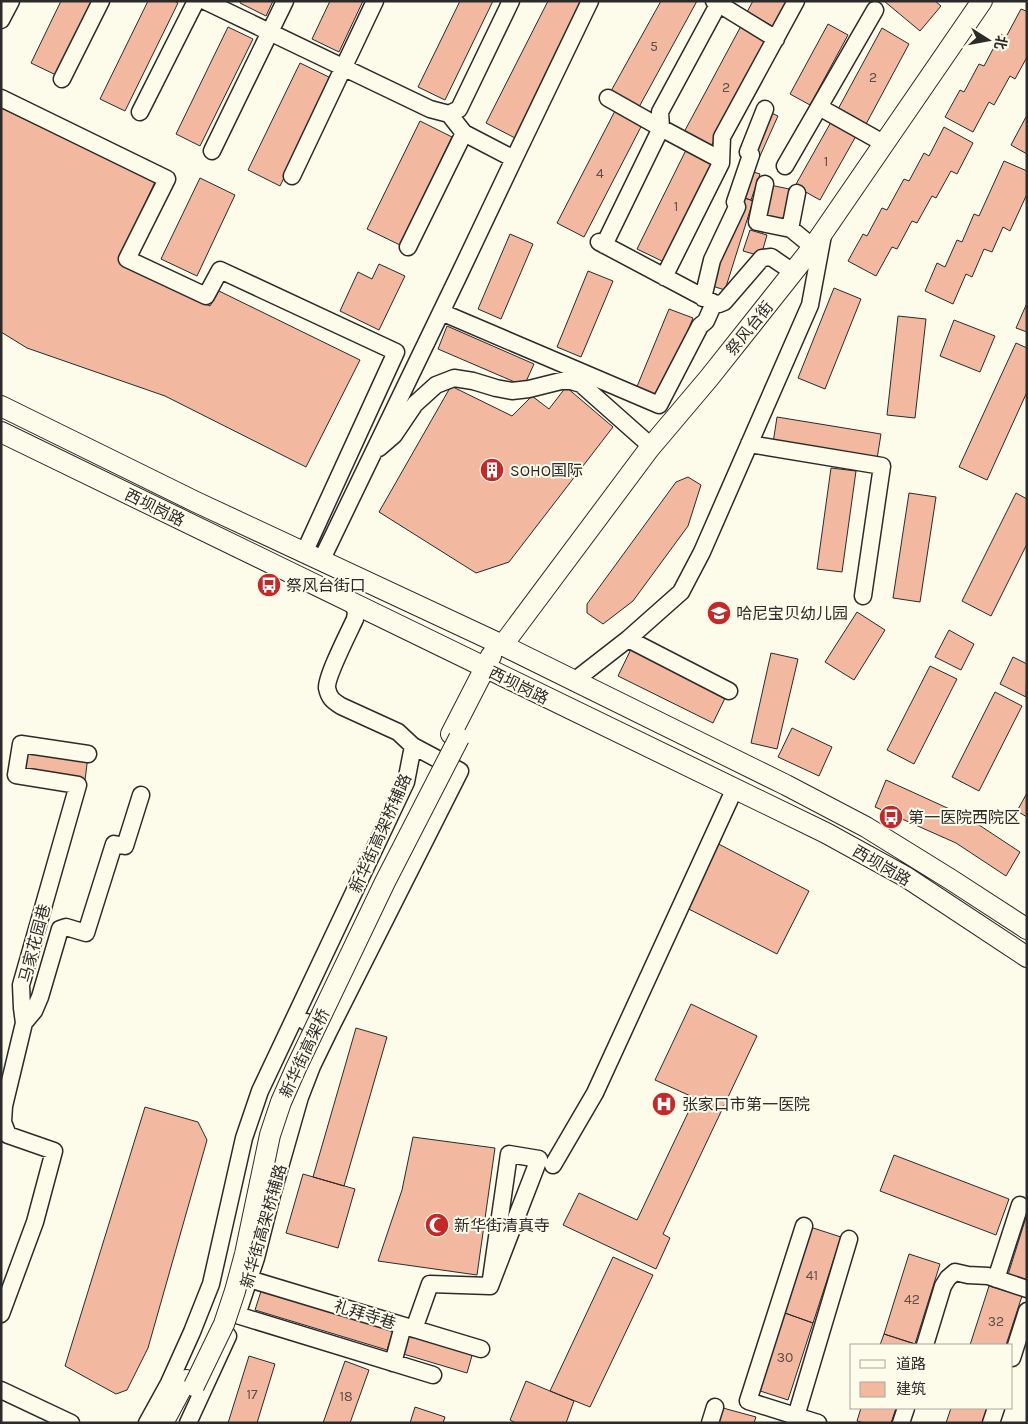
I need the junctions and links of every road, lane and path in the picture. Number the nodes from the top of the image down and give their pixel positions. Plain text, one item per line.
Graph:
1 (11, 1) edge
2 (101, 1) edge
3 (196, 1) edge
4 (205, 1) edge
5 (285, 1) edge
6 (375, 1) edge
7 (511, 1) edge
8 (590, 1) edge
9 (796, 1) edge
10 (982, 1) edge
11 (717, 2) edge
12 (875, 10) dead end
13 (1, 20) edge
14 (270, 32) junction
15 (776, 39) junction
16 (344, 68) junction
17 (62, 79) dead end
18 (1, 98) edge
19 (608, 98) dead end
20 (820, 107) junction
21 (765, 109) dead end
22 (140, 112) dead end
23 (448, 114) junction
24 (661, 128) junction
25 (464, 133) junction
26 (885, 144) junction
27 (212, 151) dead end
28 (514, 159) junction
29 (721, 160) junction
30 (785, 166) dead end
31 (292, 176) dead end
32 (765, 184) dead end
33 (798, 193) dead end
34 (790, 229) junction
35 (818, 240) junction
36 (408, 247) dead end
37 (793, 272) junction
38 (664, 276) junction
39 (709, 301) junction
40 (441, 312) junction
41 (1, 406) edge
42 (1, 432) edge
43 (749, 444) junction
44 (652, 447) junction
45 (373, 453) junction
46 (312, 557) junction
47 (863, 596) dead end
48 (353, 604) junction
49 (628, 639) junction
50 (502, 645) junction
51 (489, 670) junction
52 (574, 681) junction
53 (729, 690) dead end
54 (413, 746) junction
55 (88, 754) dead end
56 (735, 788) junction
57 (141, 795) dead end
58 (1027, 929) edge
59 (1027, 957) edge
60 (296, 1017) junction
61 (24, 1023) junction
62 (328, 1034) junction
63 (553, 1165) dead end
64 (1020, 1205) dead end
65 (804, 1226) dead end
66 (849, 1239) dead end
67 (249, 1279) junction
68 (996, 1279) junction
69 (490, 1286) junction
70 (1027, 1289) edge
71 (1027, 1311) edge
72 (1, 1314) edge
73 (237, 1315) junction
74 (409, 1327) junction
75 (925, 1344) edge
76 (480, 1349) dead end
77 (1013, 1355) edge
78 (393, 1363) junction
79 (433, 1375) dead end
80 (190, 1383) junction
81 (1, 1390) edge
82 (906, 1409) edge
83 (996, 1409) edge
84 (795, 1419) edge
85 (71, 1423) edge
86 (147, 1423) edge
87 (163, 1423) edge
88 (175, 1423) edge
89 (188, 1423) edge
90 (818, 1423) edge
91 (901, 1423) edge
92 (991, 1423) edge

1 - 13 street
2 - 17 street
3 - 22 street
4 - 14 street
5 - 14 street
6 - 16 street
7 - 23 street
8 - 28 street
9 - 15 street
10 - 26 main road, 祭风台街
11 - 15 street
11 - 24 street
12 - 20 street
14 - 16 street
14 - 27 street
15 - 29 street
16 - 23 street
16 - 31 street
18 - 46 street
19 - 24 street
20 - 26 street
20 - 30 street
21 - 39 street
23 - 25 street
24 - 29 street
24 - 38 street
25 - 28 street
25 - 36 street
26 - 35 main road, 祭风台街
28 - 40 street
29 - 38 street
32 - 34 street
33 - 34 street
34 - 35 street
35 - 37 main road, 祭风台街
35 - 43 street
37 - 39 street
37 - 44 main road, 祭风台街
38 - 39 street
39 - 40 street
40 - 45 street
41 - 46 main road, 西坝岗路
42 - 48 main road, 西坝岗路
43 - 47 street
43 - 49 street
44 - 45 street
44 - 50 main road, 祭风台街
45 - 46 street
46 - 50 main road, 西坝岗路
48 - 51 main road, 西坝岗路
48 - 54 street
49 - 52 street
49 - 53 street
50 - 51 main road, 祭风台街
50 - 52 main road, 西坝岗路
51 - 56 main road, 西坝岗路
51 - 80 main road, 新华街高架桥, bridge
52 - 58 main road, 西坝岗路
54 - 60 street, 新华街高架桥辅路
54 - 62 street, 新华街高架桥辅路
55 - 61 street, 马家花园巷
56 - 59 main road, 西坝岗路
56 - 63 street
57 - 61 street
60 - 62 street
60 - 86 street, 新华街高架桥辅路
61 - 72 street, 马家花园巷
62 - 67 street, 新华街高架桥辅路
64 - 68 street
65 - 84 street
66 - 84 street
67 - 73 street, 新华街高架桥辅路
67 - 74 street, 礼拜寺巷
68 - 70 street
68 - 75 street
69 - 69 street
69 - 74 street
71 - 77 street
73 - 78 street
73 - 89 street, 新华街高架桥辅路
74 - 76 street, 礼拜寺巷
74 - 78 street
78 - 79 street
80 - 87 main road
80 - 88 main road
81 - 85 street
82 - 91 street
83 - 92 street
84 - 90 street

